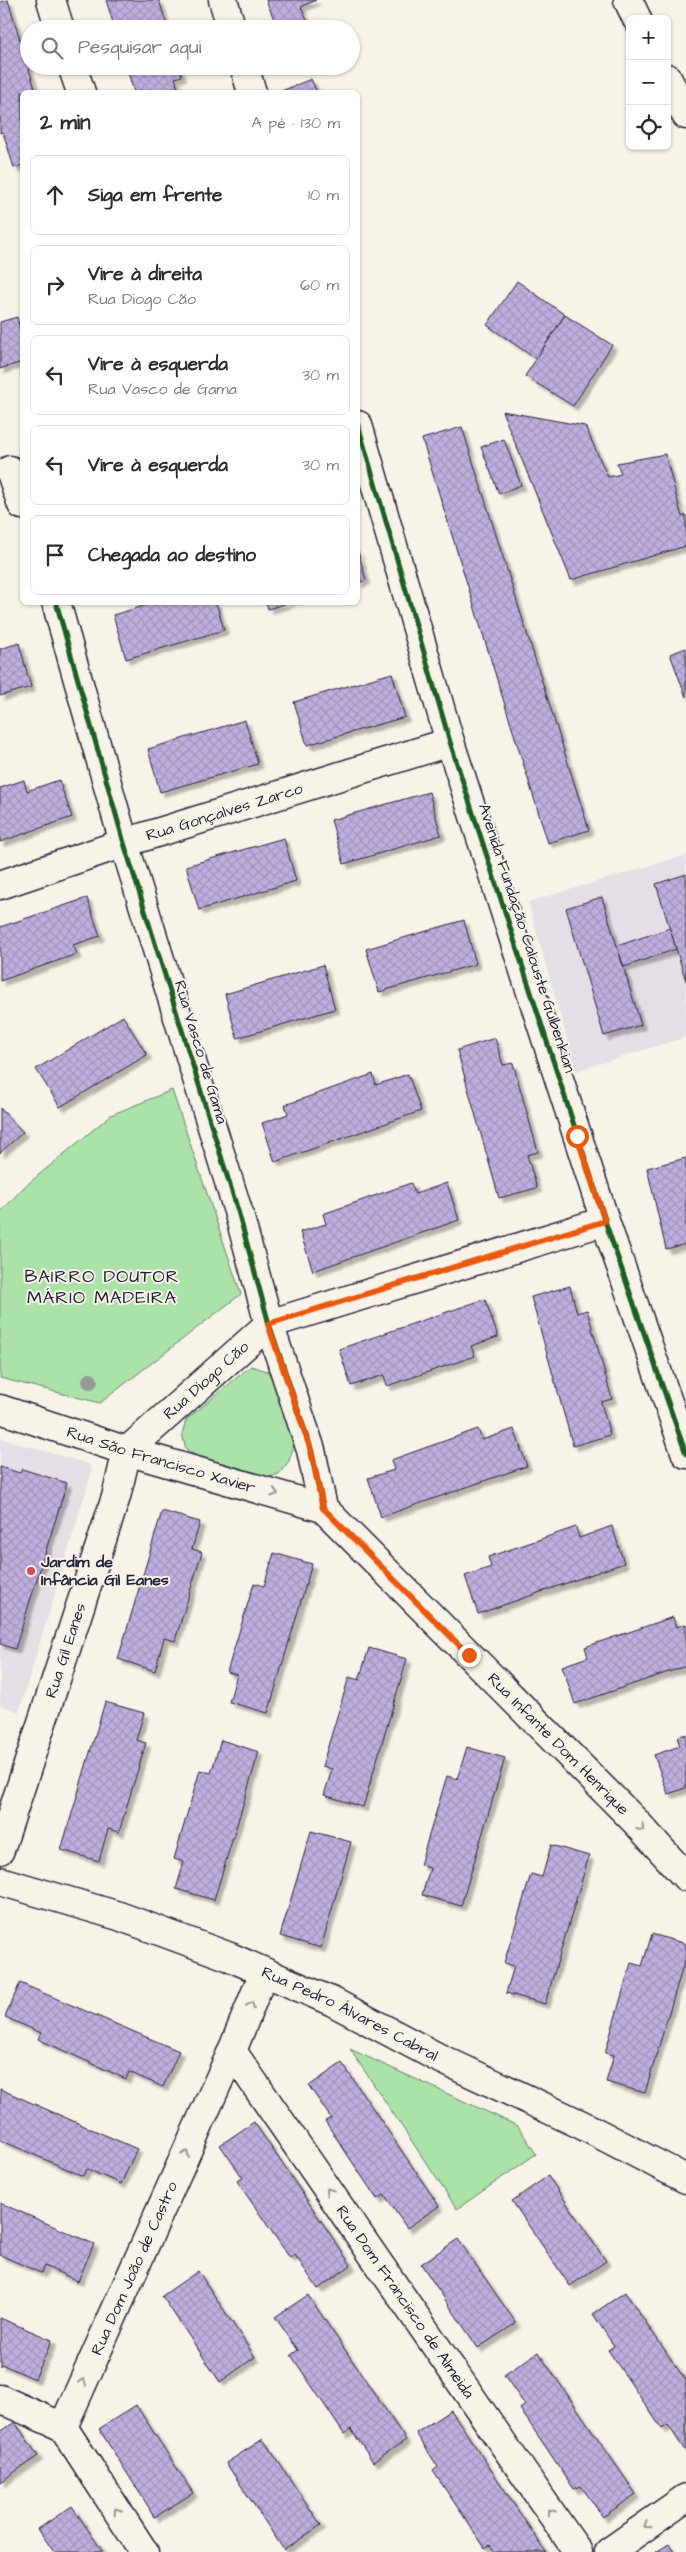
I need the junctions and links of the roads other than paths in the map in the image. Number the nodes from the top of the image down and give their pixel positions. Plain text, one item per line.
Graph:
1 (51, 0) edge
2 (223, 0) edge
3 (628, 0) edge
4 (636, 15) edge
5 (57, 20) edge
6 (229, 20) edge
7 (75, 75) edge
8 (247, 75) edge
9 (671, 86) edge
10 (80, 90) edge
11 (251, 90) edge
12 (686, 115) edge
13 (360, 432) edge
14 (10, 470) dead end
15 (20, 499) edge
16 (57, 605) edge
17 (450, 742) junction
18 (124, 843) junction
19 (0, 885) edge
20 (605, 1221) junction
21 (268, 1324) junction
22 (0, 1409) edge
23 (127, 1451) junction
24 (686, 1454) edge
25 (323, 1508) junction
26 (0, 1850) edge
27 (686, 1877) edge
28 (0, 1881) edge
29 (264, 1972) junction
30 (232, 2051) junction
31 (686, 2179) edge
32 (0, 2399) edge
33 (63, 2427) junction
34 (686, 2498) edge
35 (144, 2552) edge
36 (578, 2552) edge
37 (609, 2552) edge

1 - 5 street
2 - 6 street
3 - 4 street
7 - 10 street
8 - 11 street
9 - 12 street
13 - 17 street, Avenida Fundação Calouste Gulbenkian
14 - 15 street
16 - 18 street, Rua Vasco de Gama
17 - 18 street, Rua Gonçalves Zarco
17 - 20 street, Avenida Fundação Calouste Gulbenkian
18 - 19 street, Rua Gonçalves Zarco
18 - 21 street, Rua Vasco de Gama
20 - 21 street, Rua Diogo Cão
20 - 24 street, Avenida Fundação Calouste Gulbenkian
21 - 23 street, Rua Diogo Cão
21 - 25 street, Rua Vasco de Gama
22 - 23 street, Rua São Francisco Xavier
23 -> 25 street, Rua São Francisco Xavier
23 - 26 street, Rua Gil Eanes
25 -> 27 street, Rua Infante Dom Henrique
28 - 29 street, Rua Pedro Álvares Cabral
30 -> 29 street, Rua Dom João de Castro
29 - 31 street, Rua Pedro Álvares Cabral
33 -> 30 street, Rua Dom João de Castro
36 -> 30 street, Rua Dom Francisco de Almeida
32 - 33 street
35 -> 33 street
34 -> 37 street

